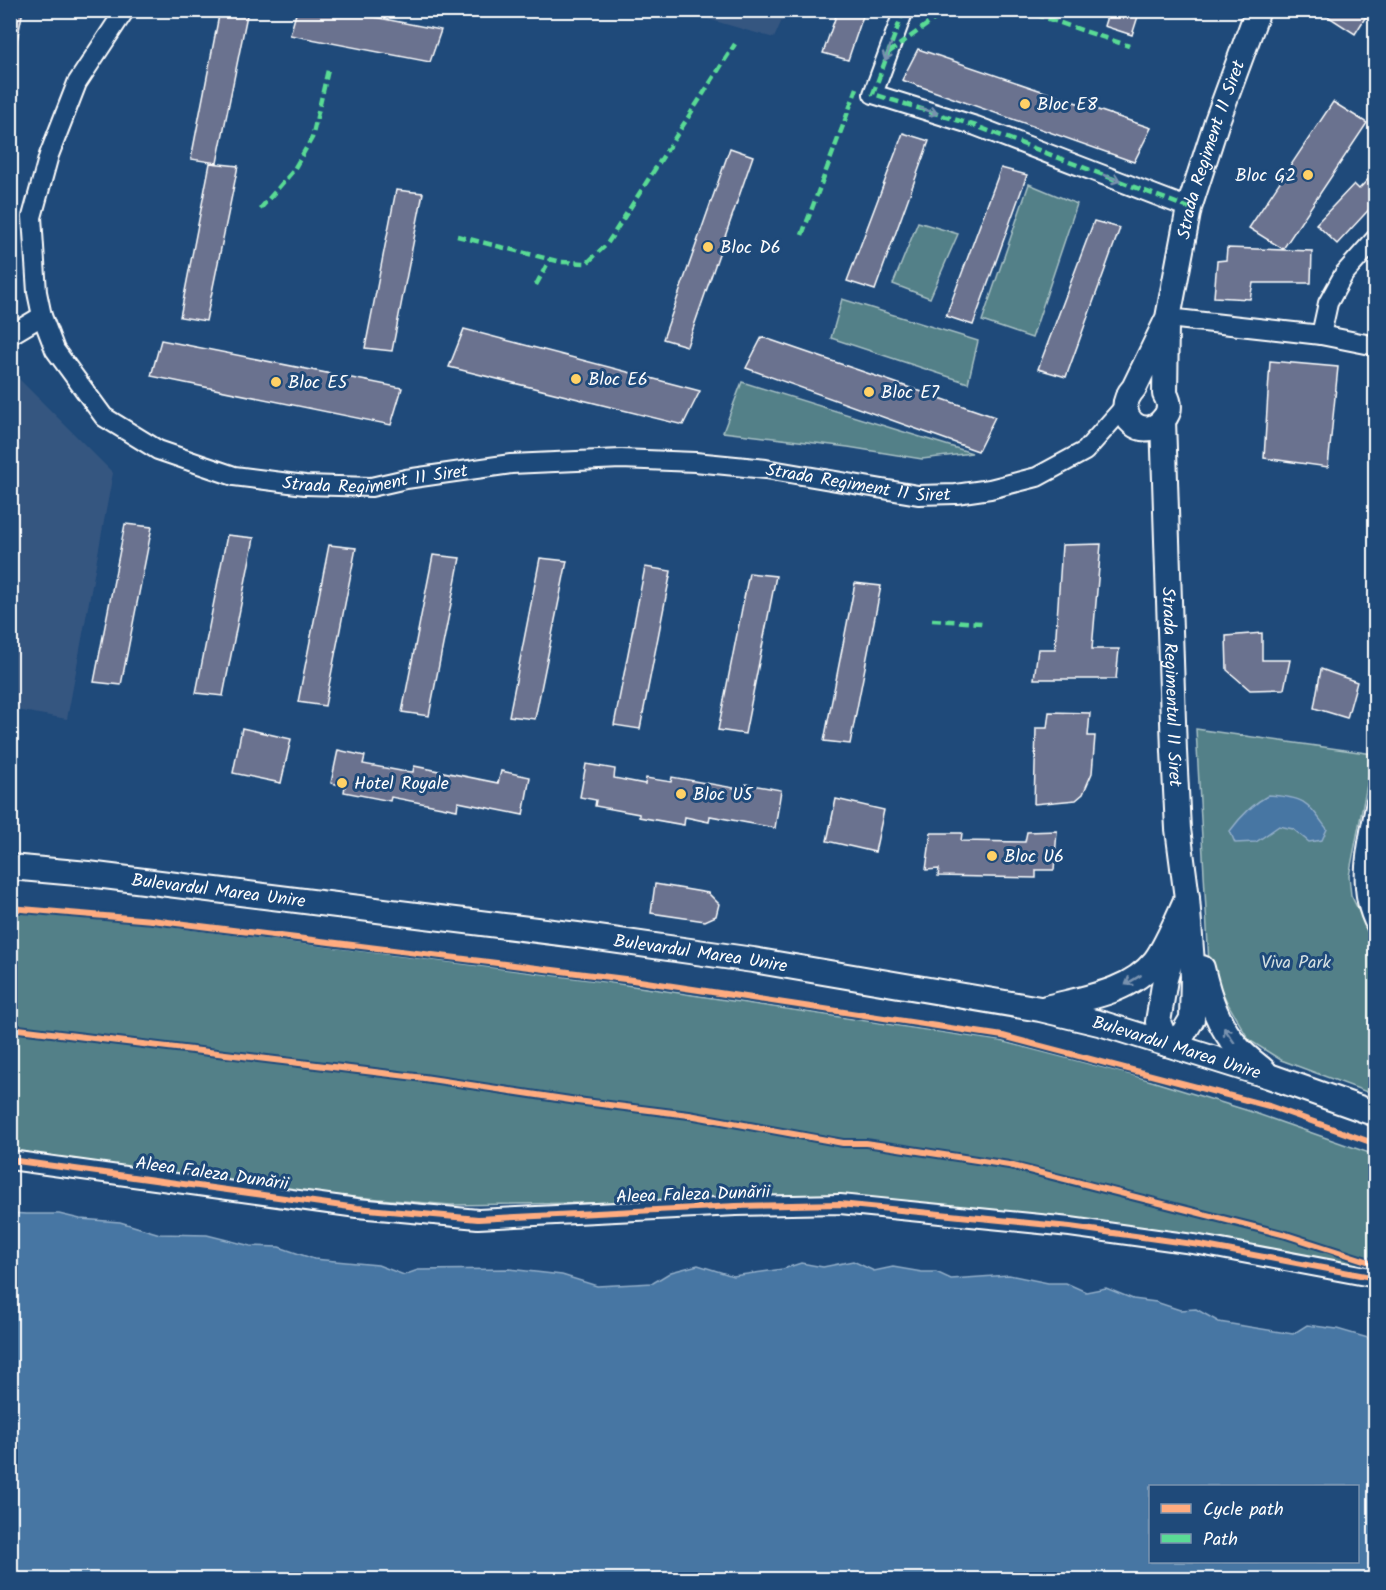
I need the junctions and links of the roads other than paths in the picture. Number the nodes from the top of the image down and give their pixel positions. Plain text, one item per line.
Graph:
1 (125, 10) edge
2 (904, 10) edge
3 (1258, 10) edge
4 (1190, 208) junction
5 (1376, 238) edge
6 (42, 316) junction
7 (1167, 321) junction
8 (10, 335) edge
9 (1321, 335) junction
10 (1376, 346) edge
11 (1162, 391) junction
12 (1133, 412) junction
13 (1163, 420) junction
14 (1164, 476) junction
15 (1376, 802) edge
16 (1371, 851) edge
17 (10, 867) edge
18 (1187, 898) junction
19 (1376, 926) edge
20 (1040, 1009) junction
21 (1167, 1044) junction
22 (1269, 1076) junction
23 (1376, 1114) edge
24 (10, 1160) edge
25 (1376, 1278) edge

1 - 6 street, Strada Regiment 11 Siret
2 -> 4 street
3 - 4 main road, Strada Regiment 11 Siret
4 - 7 main road, Strada Regiment 11 Siret
5 - 9 street
6 - 8 street
6 - 12 street, Strada Regiment 11 Siret
7 - 9 street
7 - 11 main road, Strada Regiment 11 Siret
7 - 12 main road, Strada Regiment 11 Siret
9 - 10 street
11 - 12 main road, Strada Regiment 11 Siret
11 - 13 main road, Strada Regiment 11 Siret
12 - 13 main road, Strada Regiment 11 Siret
12 - 14 main road
13 - 14 main road, Strada Regimentul 11 Siret
14 - 18 main road, Strada Regimentul 11 Siret
15 - 16 street
16 - 19 street
17 - 20 main road, Bulevardul Marea Unire
18 -> 20 main road
18 - 21 main road
18 - 21 main road
22 -> 18 main road
20 - 21 main road, Bulevardul Marea Unire
21 - 22 main road, Bulevardul Marea Unire
22 - 23 main road, Bulevardul Marea Unire
24 - 25 street, Aleea Faleza Dunării

